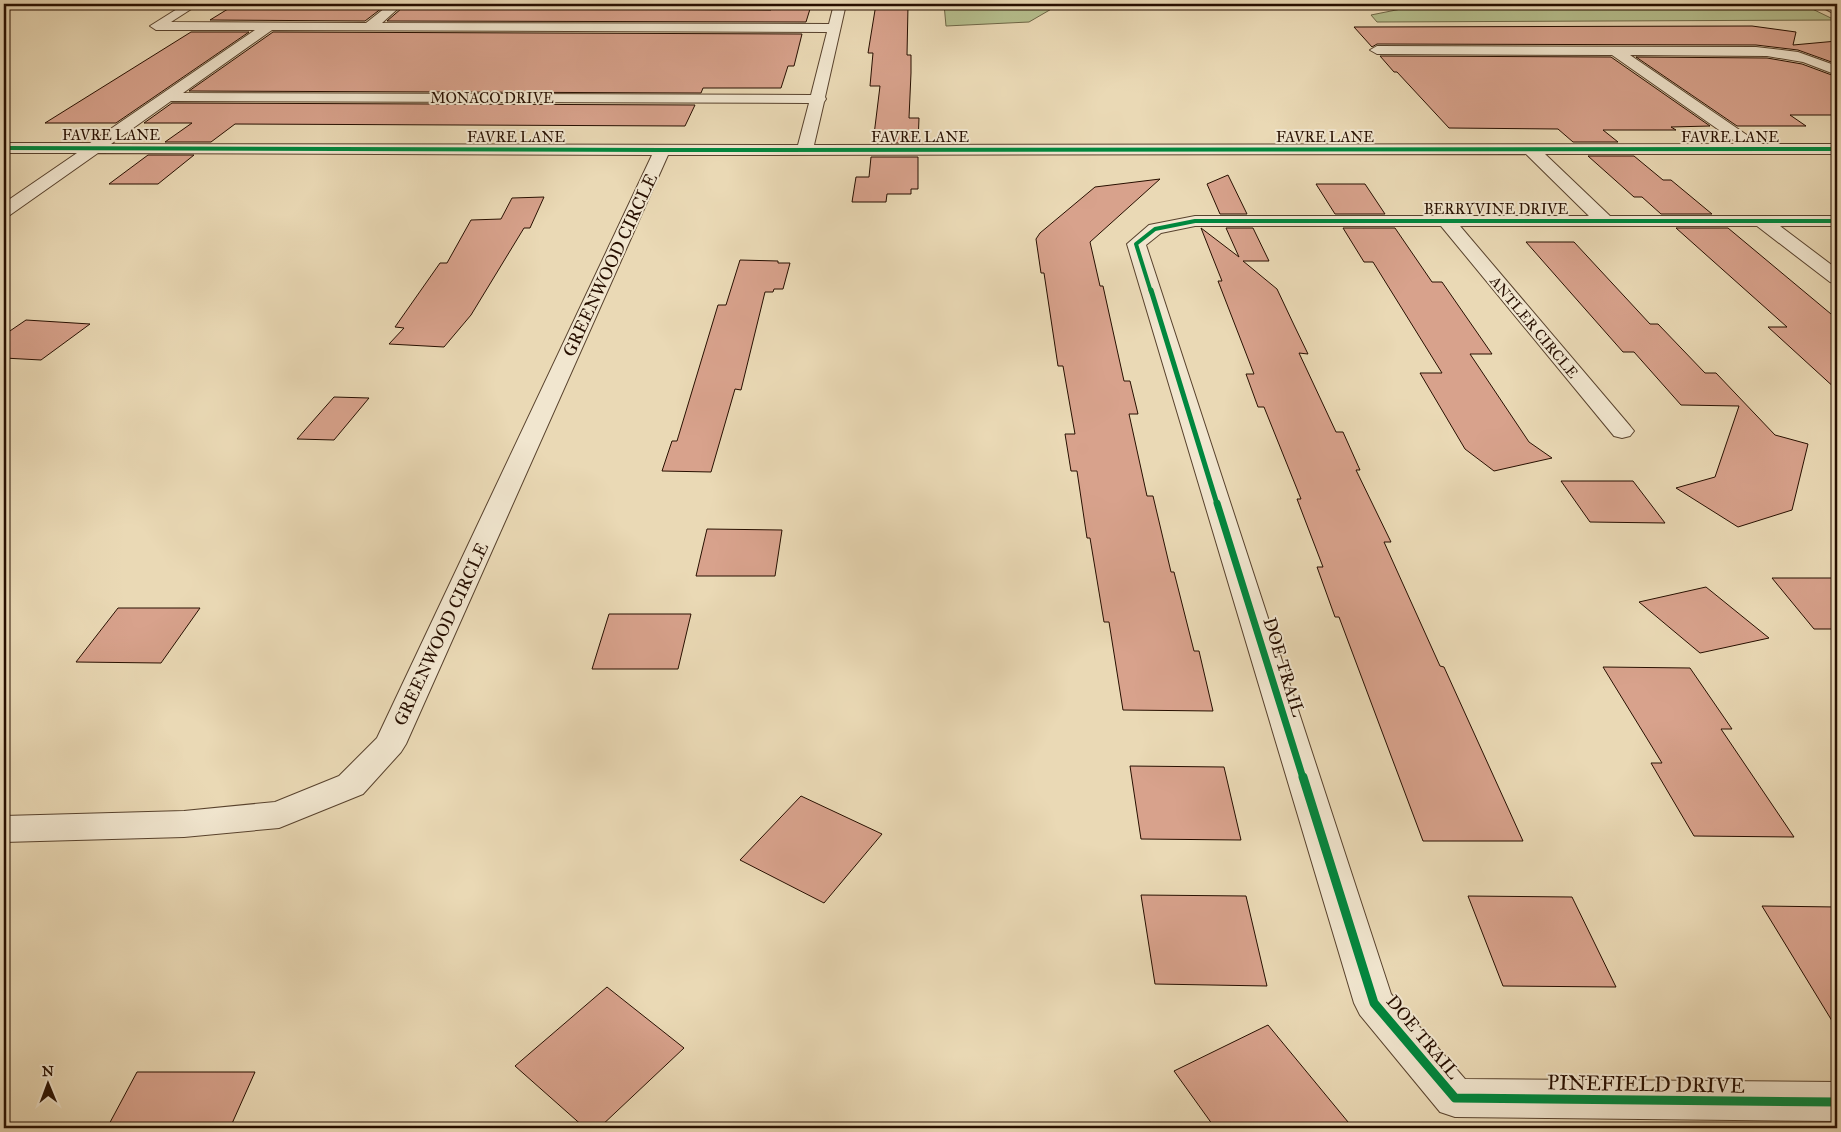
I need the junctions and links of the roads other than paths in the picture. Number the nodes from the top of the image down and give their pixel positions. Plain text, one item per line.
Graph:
1 (193, 4) edge
2 (398, 4) edge
3 (840, 4) edge
4 (1822, 4) edge
5 (1837, 12) edge
6 (370, 26) junction
7 (268, 27) junction
8 (834, 28) junction
9 (1377, 50) dead end
10 (1614, 50) junction
11 (1837, 72) edge
12 (166, 97) junction
13 (819, 99) junction
14 (4, 148) edge
15 (97, 148) junction
16 (1756, 149) junction
17 (1837, 149) edge
18 (662, 150) junction
19 (805, 150) junction
20 (1531, 150) junction
21 (4, 211) edge
22 (1605, 221) junction
23 (1837, 221) edge
24 (1447, 222) junction
25 (1763, 222) junction
26 (1155, 228) joint
27 (1837, 278) edge
28 (1622, 431) dead end
29 (4, 829) edge
30 (1455, 1098) joint
31 (1837, 1102) edge

1 - 7 street
2 - 6 street
3 - 8 street
4 - 5 street
6 - 7 street
6 - 8 street
7 - 12 street
8 - 13 street
9 - 10 street
10 - 11 street
10 - 16 street
12 - 13 street, MONACO DRIVE
12 - 15 street
13 - 19 street
14 - 15 street, FAVRE LANE
15 - 18 street, FAVRE LANE
15 - 21 street
16 - 17 street, FAVRE LANE
16 - 20 street, FAVRE LANE
18 - 19 street, FAVRE LANE
18 - 29 street, GREENWOOD CIRCLE
19 - 20 street, FAVRE LANE
20 - 22 street
22 - 24 street, BERRYVINE DRIVE
22 - 25 street, BERRYVINE DRIVE
23 - 25 street, BERRYVINE DRIVE
24 - 26 street, BERRYVINE DRIVE
24 - 28 street, ANTLER CIRCLE
25 - 27 street
26 - 30 street, DOE TRAIL
30 - 31 street, PINEFIELD DRIVE

